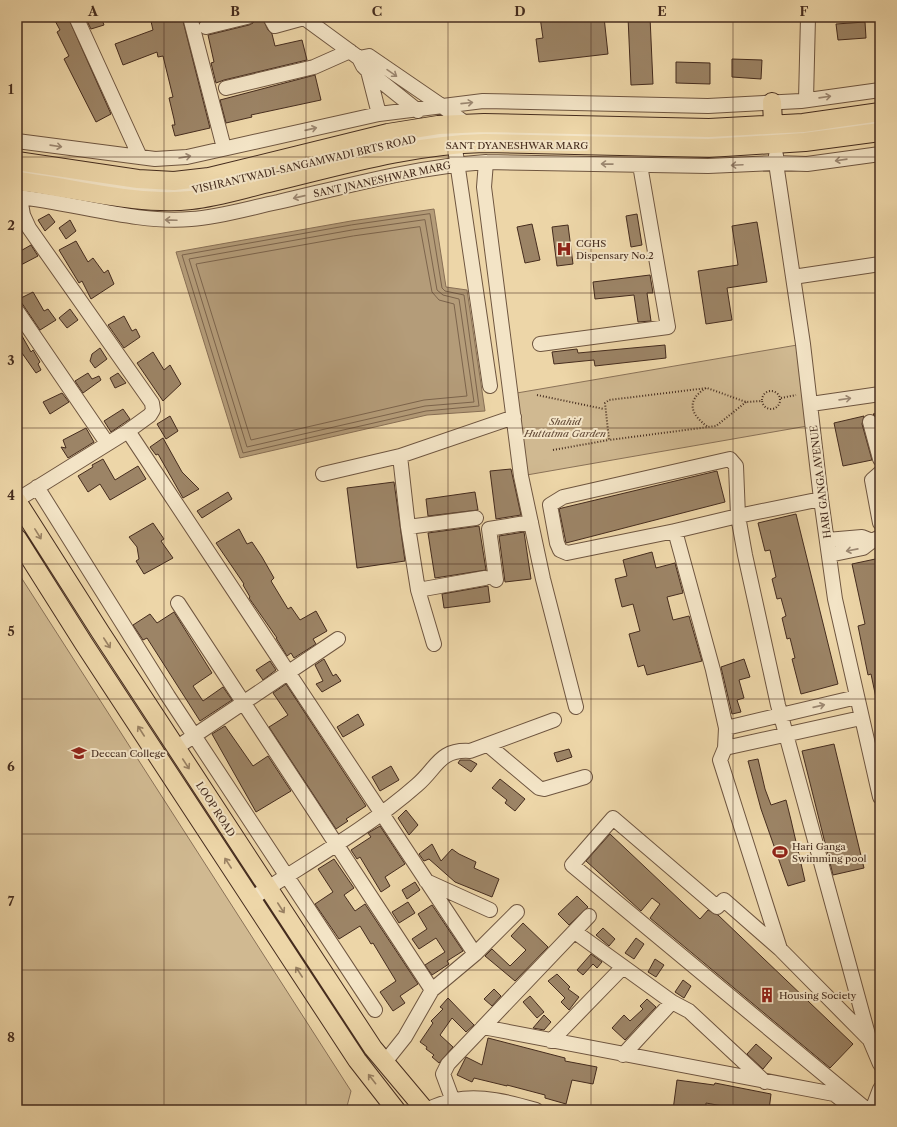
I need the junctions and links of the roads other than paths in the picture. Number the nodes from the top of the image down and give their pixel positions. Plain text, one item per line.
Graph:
1 (76, 17) edge
2 (190, 17) edge
3 (247, 17) edge
4 (270, 17) edge
5 (303, 17) edge
6 (808, 17) edge
7 (206, 27) dead end
8 (354, 55) junction
9 (368, 71) junction
10 (226, 88) dead end
11 (880, 90) edge
12 (806, 100) junction
13 (772, 102) junction
14 (442, 106) junction
15 (414, 108) junction
16 (880, 112) edge
17 (379, 114) junction
18 (880, 122) edge
19 (773, 124) junction
20 (880, 132) edge
21 (457, 134) junction
22 (17, 141) edge
23 (777, 144) junction
24 (224, 148) junction
25 (880, 154) edge
26 (140, 157) junction
27 (17, 161) edge
28 (486, 162) junction
29 (471, 163) junction
30 (776, 163) junction
31 (457, 164) junction
32 (640, 165) junction
33 (17, 171) edge
34 (18, 192) edge
35 (880, 264) edge
36 (793, 278) junction
37 (17, 311) edge
38 (540, 344) dead end
39 (490, 386) dead end
40 (880, 394) edge
41 (810, 398) junction
42 (514, 417) junction
43 (870, 422) dead end
44 (128, 431) junction
45 (107, 443) junction
46 (400, 456) junction
47 (880, 459) edge
48 (880, 473) edge
49 (323, 474) dead end
50 (37, 487) junction
51 (821, 499) junction
52 (17, 500) edge
53 (738, 516) junction
54 (476, 518) dead end
55 (531, 522) junction
56 (880, 523) edge
57 (408, 527) junction
58 (675, 531) junction
59 (17, 538) edge
60 (876, 539) edge
61 (827, 540) junction
62 (829, 555) junction
63 (418, 590) junction
64 (178, 603) dead end
65 (338, 639) dead end
66 (434, 644) dead end
67 (288, 673) junction
68 (856, 697) junction
69 (242, 702) junction
70 (576, 707) dead end
71 (781, 715) junction
72 (862, 718) junction
73 (554, 720) dead end
74 (726, 728) junction
75 (194, 735) junction
76 (787, 735) junction
77 (488, 745) junction
78 (176, 748) junction
79 (724, 748) junction
80 (586, 777) dead end
81 (880, 797) edge
82 (381, 814) junction
83 (334, 844) junction
84 (286, 876) junction
85 (426, 881) junction
86 (268, 888) junction
87 (251, 899) junction
88 (490, 910) dead end
89 (517, 912) dead end
90 (589, 916) dead end
91 (575, 932) junction
92 (780, 949) junction
93 (475, 954) junction
94 (623, 967) junction
95 (432, 990) junction
96 (672, 1002) junction
97 (374, 1010) dead end
98 (483, 1028) junction
99 (869, 1038) junction
100 (551, 1041) junction
101 (623, 1055) junction
102 (385, 1062) junction
103 (880, 1064) edge
104 (766, 1083) junction
105 (880, 1089) edge
106 (453, 1100) junction
107 (396, 1110) edge
108 (425, 1110) edge
109 (536, 1110) edge
110 (855, 1110) edge
111 (867, 1110) edge
112 (872, 1110) edge

1 - 26 street
2 - 24 street
3 - 7 street
4 - 5 street
5 - 8 street
6 - 12 street
8 - 9 street
8 - 10 street
8 -> 14 street
9 - 15 street
9 - 17 street
12 -> 11 street
12 - 13 street
14 -> 13 street
13 - 19 main road
14 - 15 street
14 - 21 street
15 - 17 street
15 - 21 street
16 - 19 main road, SANT DYANESHWAR MARG
24 -> 17 street
18 - 21 street, VISHRANTWADI-SANGAMWADI BRTS ROAD
19 - 21 main road, SANT DYANESHWAR MARG
20 - 23 main road, SANT DYANESHWAR MARG
21 - 23 main road, SANT DYANESHWAR MARG
21 - 27 main road, SANT DYANESHWAR MARG
21 - 29 street
21 - 31 street
21 - 33 street, VISHRANTWADI-SANGAMWADI BRTS ROAD
21 - 34 main road, SANT DYANESHWAR MARG
22 -> 26 street
23 - 30 street, HARI GANGA AVENUE
26 -> 24 street
25 -> 30 street, SANT JNANESHWAR MARG
28 - 29 street, SANT JNANESHWAR MARG
32 -> 28 street, SANT JNANESHWAR MARG
28 - 42 street
29 - 31 street, SANT JNANESHWAR MARG
30 -> 32 street, SANT JNANESHWAR MARG
30 - 36 street, HARI GANGA AVENUE
31 -> 34 street, SANT JNANESHWAR MARG
31 - 39 street
32 - 38 street
34 - 44 street
35 - 36 street
36 - 41 street, HARI GANGA AVENUE
37 - 45 street
41 -> 40 street
41 - 51 street, HARI GANGA AVENUE
42 - 46 street
42 - 55 street
43 - 47 street
44 - 45 street
44 - 67 street
45 - 50 street
46 - 49 street
46 - 57 street
48 - 56 street
50 - 52 street
50 - 75 street
51 - 53 street
51 - 61 street, HARI GANGA AVENUE
52 -> 78 main road, LOOP ROAD
53 - 58 street
53 - 58 street
53 - 71 street
54 - 57 street
55 - 63 street
55 - 70 street
57 - 63 street
58 - 74 street
87 -> 59 main road, LOOP ROAD
60 - 61 street
60 -> 62 street
61 - 62 street, HARI GANGA AVENUE
62 - 68 street, HARI GANGA AVENUE
63 - 66 street
64 - 69 street
65 - 67 street
67 - 69 street
67 - 82 street
71 -> 68 street
68 - 72 street, HARI GANGA AVENUE
69 - 75 street
69 - 83 street
71 - 74 street
71 - 76 street
72 - 76 street
72 - 81 street, HARI GANGA AVENUE
73 - 77 street
74 - 79 street
75 - 78 street
75 - 84 street
76 - 79 street
76 - 99 street
77 - 80 street
77 - 82 street
78 -> 86 main road, LOOP ROAD
79 - 92 street
82 - 83 street
82 - 85 street
83 - 84 street
83 - 95 street
84 - 86 street
84 - 97 street
85 - 88 street
85 - 93 street
86 - 87 street
86 -> 102 main road, LOOP ROAD
107 -> 87 main road, LOOP ROAD
89 - 93 street
90 - 91 street
91 - 94 street
91 - 98 street
92 - 99 street
92 - 111 street
93 - 95 street
94 - 96 street
94 - 100 street
95 - 102 street
96 - 101 street
96 - 104 street
98 - 100 street
98 - 106 street
99 - 103 street
100 - 101 street
101 - 104 street
102 - 108 main road, LOOP ROAD
104 - 110 street
105 - 112 street
106 - 108 street
106 - 109 street

